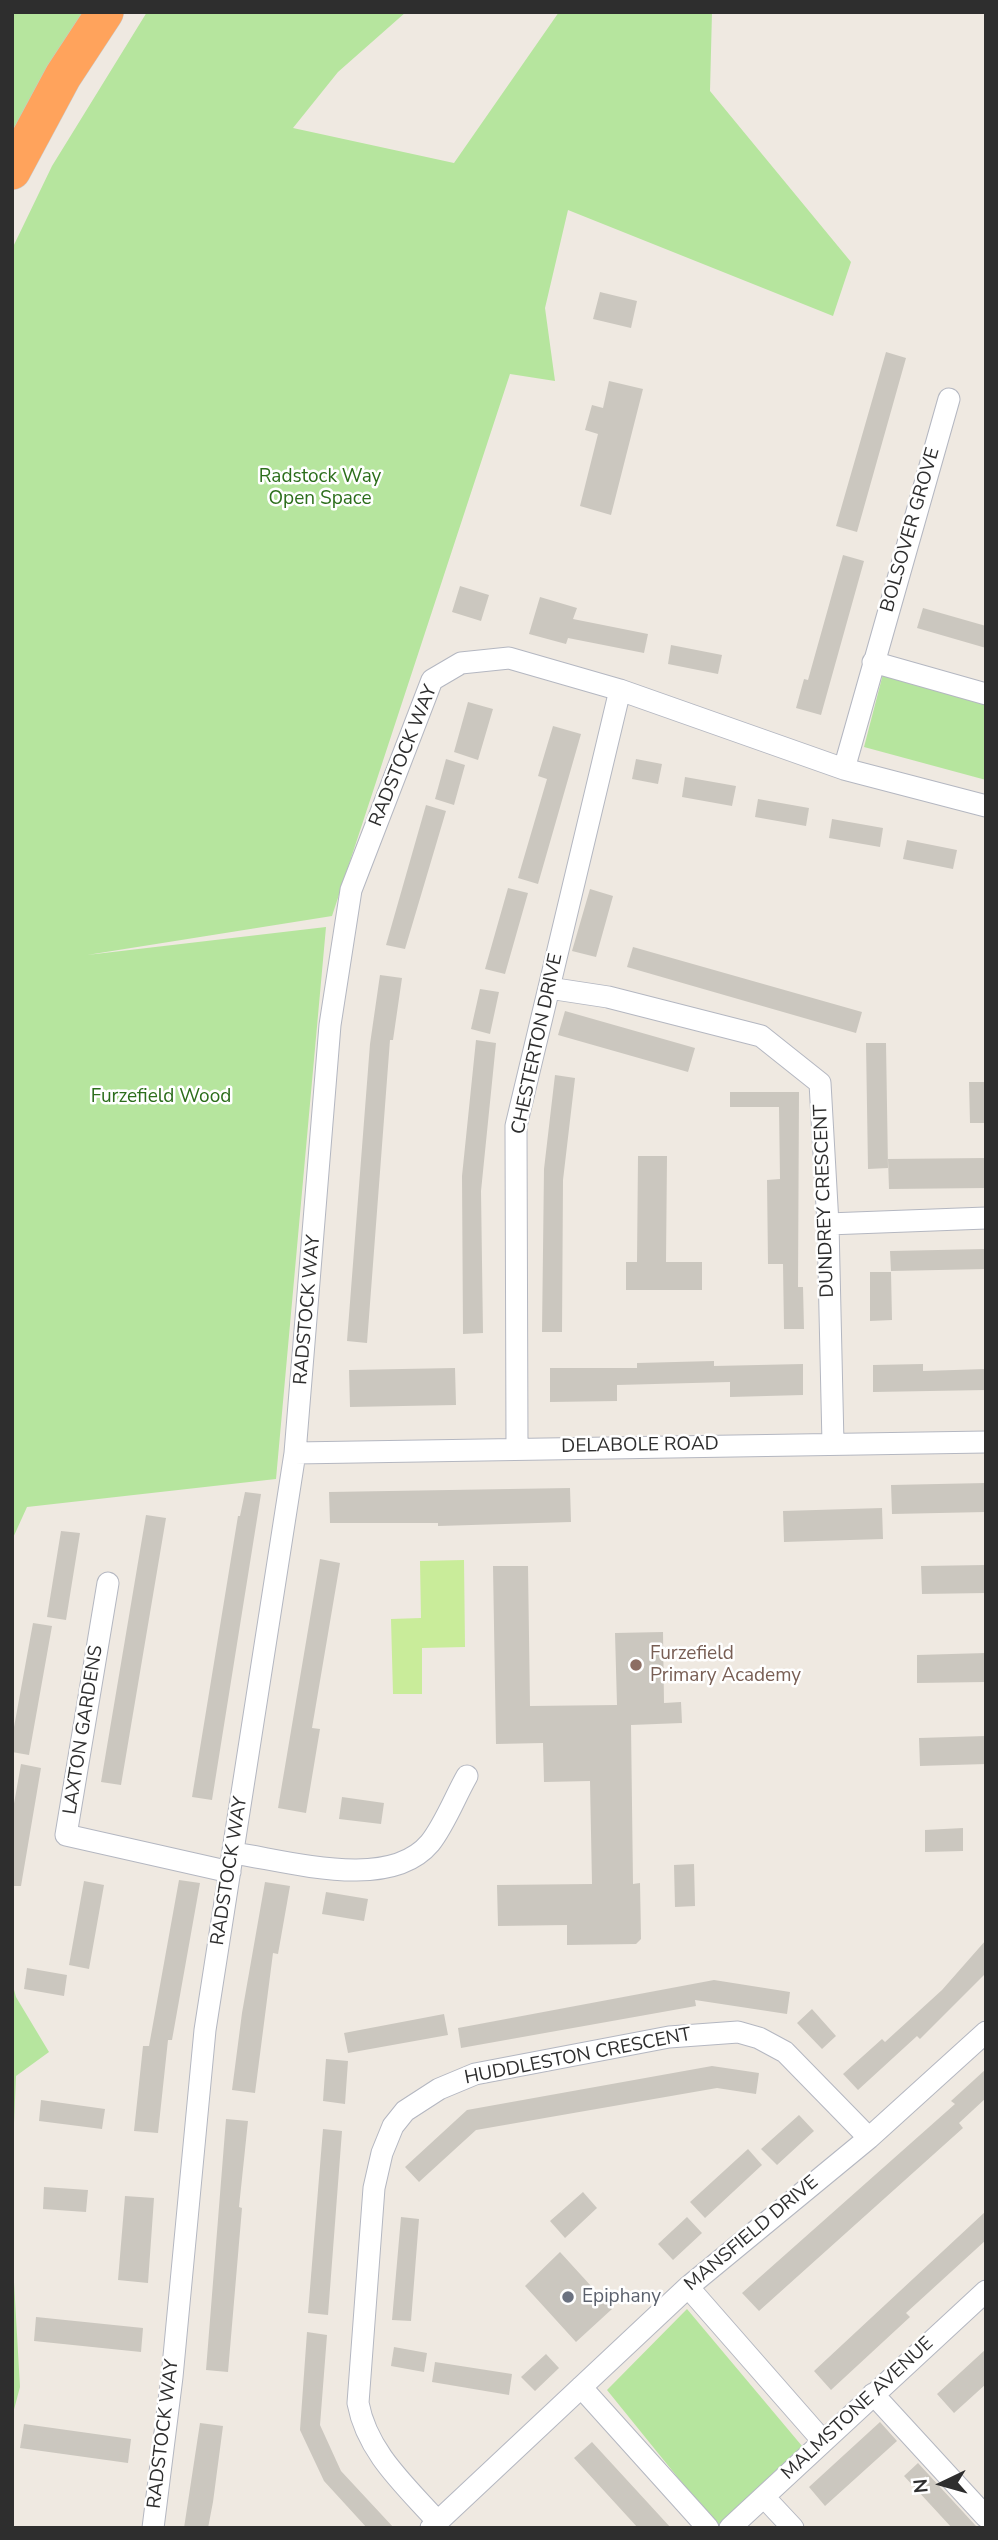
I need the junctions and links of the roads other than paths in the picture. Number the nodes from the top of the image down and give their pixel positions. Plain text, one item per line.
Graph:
1 (105, 12) edge
2 (12, 171) edge
3 (949, 399) dead end
4 (873, 662) junction
5 (620, 690) junction
6 (986, 694) edge
7 (844, 769) junction
8 (986, 806) edge
9 (549, 988) junction
10 (986, 1218) edge
11 (828, 1224) junction
12 (986, 1442) edge
13 (833, 1444) junction
14 (516, 1448) junction
15 (295, 1453) junction
16 (108, 1583) dead end
17 (467, 1776) dead end
18 (232, 1863) junction
19 (986, 2032) edge
20 (869, 2138) junction
21 (688, 2287) junction
22 (986, 2291) edge
23 (581, 2387) junction
24 (873, 2394) junction
25 (822, 2440) junction
26 (764, 2497) junction
27 (986, 2517) edge
28 (434, 2525) edge
29 (153, 2528) edge
30 (708, 2528) edge
31 (730, 2528) edge
32 (793, 2528) edge

1 - 2 highway
3 - 4 street, BOLSOVER GROVE
4 - 6 street
4 - 7 street, BOLSOVER GROVE
5 - 7 street, RADSTOCK WAY
5 - 9 street, CHESTERTON DRIVE
5 - 15 street, RADSTOCK WAY
7 - 8 street, RADSTOCK WAY
9 - 11 street, DUNDREY CRESCENT
9 - 14 street, CHESTERTON DRIVE
10 - 11 street
11 - 13 street, DUNDREY CRESCENT
12 - 13 street, DELABOLE ROAD
13 - 14 street, DELABOLE ROAD
14 - 15 street, DELABOLE ROAD
15 - 18 street, RADSTOCK WAY
16 - 18 street, LAXTON GARDENS
17 - 18 street
18 - 29 street, RADSTOCK WAY
19 - 20 street, MANSFIELD DRIVE
20 - 21 street, MANSFIELD DRIVE
20 - 28 street, HUDDLESTON CRESCENT
21 - 23 street, MANSFIELD DRIVE
21 - 25 street
22 - 24 street, MALMSTONE AVENUE
23 - 28 street, MANSFIELD DRIVE
23 - 30 street
24 - 25 street, MALMSTONE AVENUE
24 - 27 street
25 - 26 street, MALMSTONE AVENUE
26 - 31 street, MALMSTONE AVENUE
26 - 32 street

